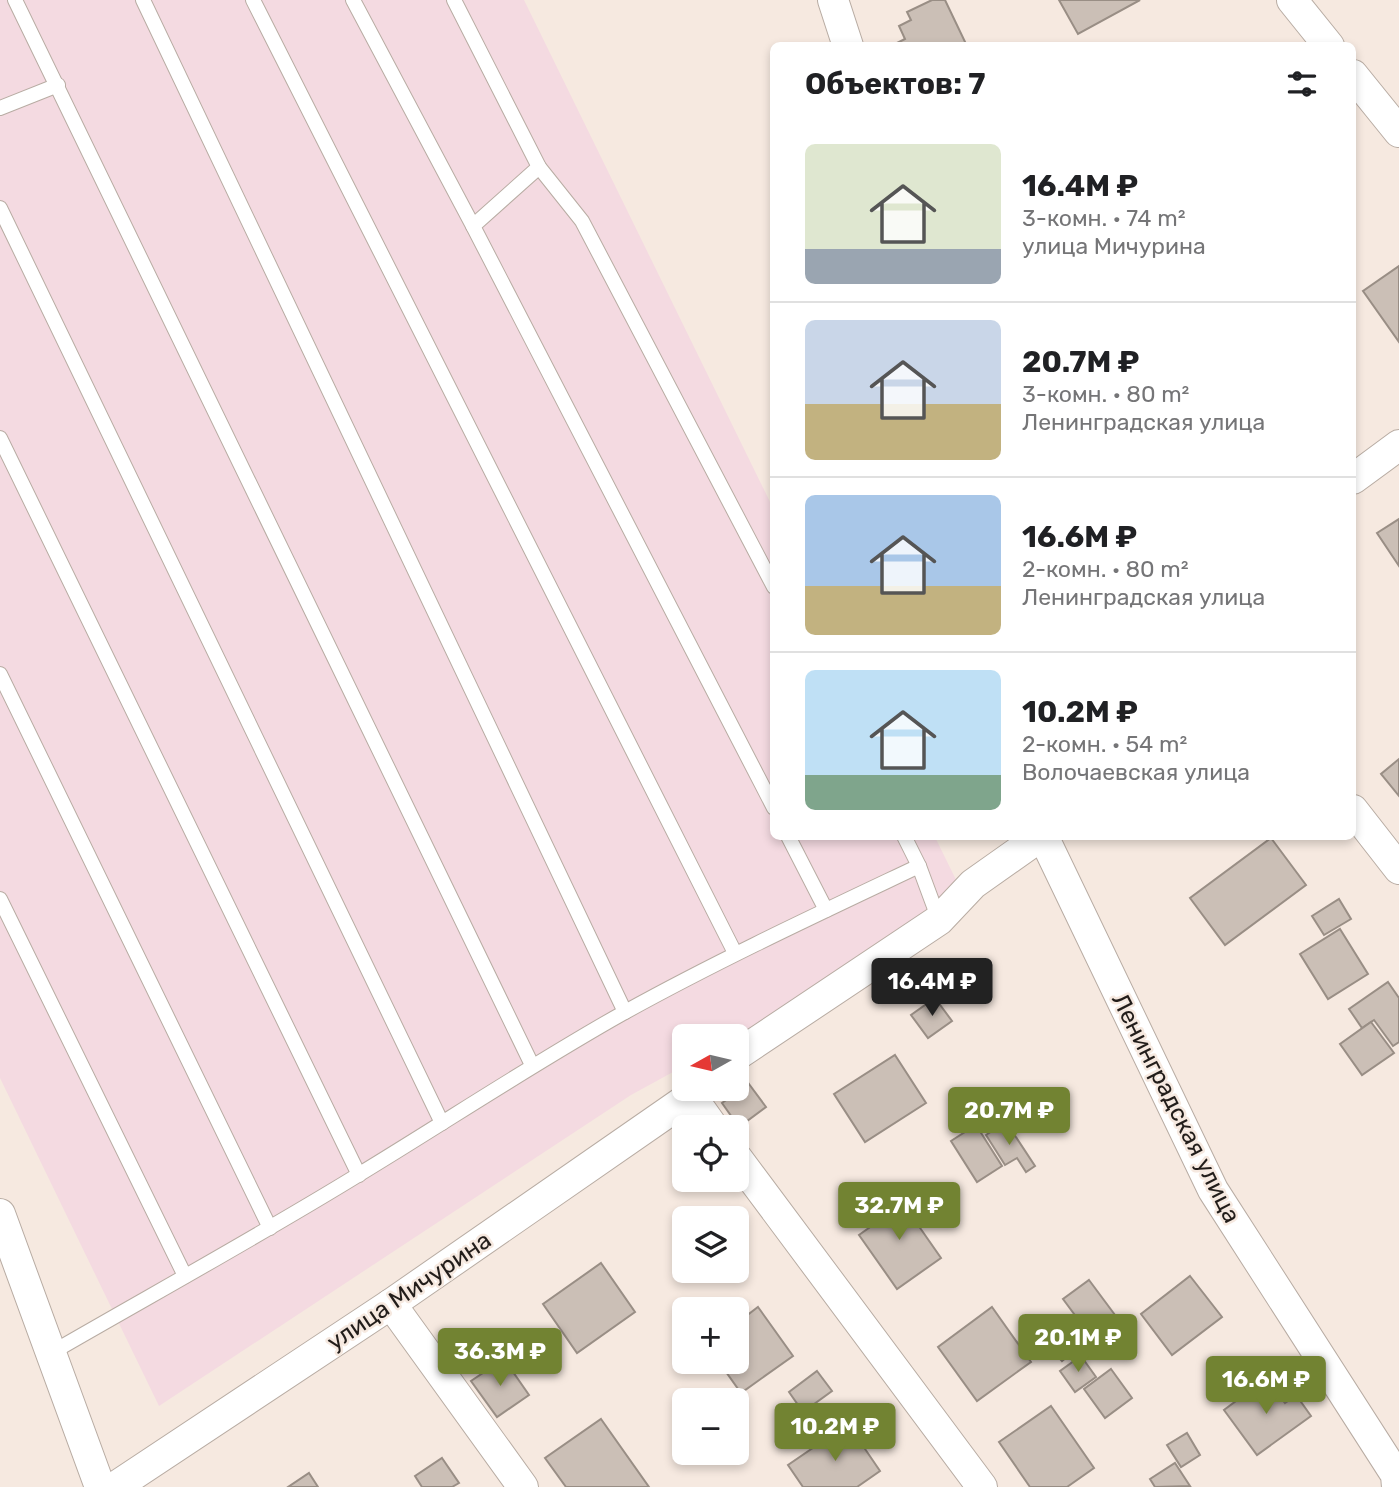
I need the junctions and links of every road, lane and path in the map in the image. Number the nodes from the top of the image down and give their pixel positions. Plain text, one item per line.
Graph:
1 (15, 0) edge
2 (143, 0) edge
3 (253, 0) edge
4 (353, 0) edge
5 (454, 0) edge
6 (833, 0) edge
7 (1292, 0) edge
8 (847, 42) edge
9 (1326, 42) edge
10 (1356, 79) edge
11 (58, 85) junction
12 (0, 108) edge
13 (1399, 132) edge
14 (539, 167) junction
15 (0, 208) edge
16 (473, 226) junction
17 (0, 438) edge
18 (1399, 445) edge
19 (1356, 477) edge
20 (770, 579) edge
21 (0, 674) edge
22 (770, 800) edge
23 (1356, 814) edge
24 (790, 840) edge
25 (906, 840) edge
26 (1036, 840) edge
27 (1044, 840) edge
28 (919, 866) junction
29 (1399, 869) edge
30 (0, 900) edge
31 (826, 910) junction
32 (939, 920) junction
33 (735, 953) junction
34 (625, 1012) junction
35 (749, 1047) edge
36 (531, 1065) junction
37 (681, 1101) edge
38 (442, 1123) junction
39 (749, 1174) edge
40 (359, 1175) junction
41 (1, 1221) edge
42 (270, 1228) junction
43 (186, 1276) junction
44 (391, 1304) junction
45 (51, 1353) junction
46 (1396, 1481) edge
47 (100, 1487) edge
48 (115, 1487) edge
49 (523, 1487) edge
50 (982, 1487) edge

1 - 11 lane
2 - 34 lane
3 - 33 lane
4 - 16 lane
5 - 14 lane
6 - 8 street
7 - 9 street
10 - 13 street
11 - 12 lane
11 - 36 lane
14 - 16 lane
14 - 20 lane
15 - 38 lane
16 - 22 lane
17 - 40 lane
18 - 19 street
21 - 42 lane
23 - 29 street
24 - 31 lane
25 - 28 lane
26 - 32 street
27 - 46 street, Ленинградская улица
28 - 31 lane
28 - 32 lane
30 - 43 lane
31 - 33 lane
32 - 35 street
33 - 34 lane
34 - 36 lane
36 - 38 lane
37 - 44 street, улица Мичурина
38 - 40 lane
39 - 50 street
40 - 42 lane
41 - 45 street
42 - 43 lane
43 - 45 lane
44 - 48 street, улица Мичурина
44 - 49 street
45 - 47 street

